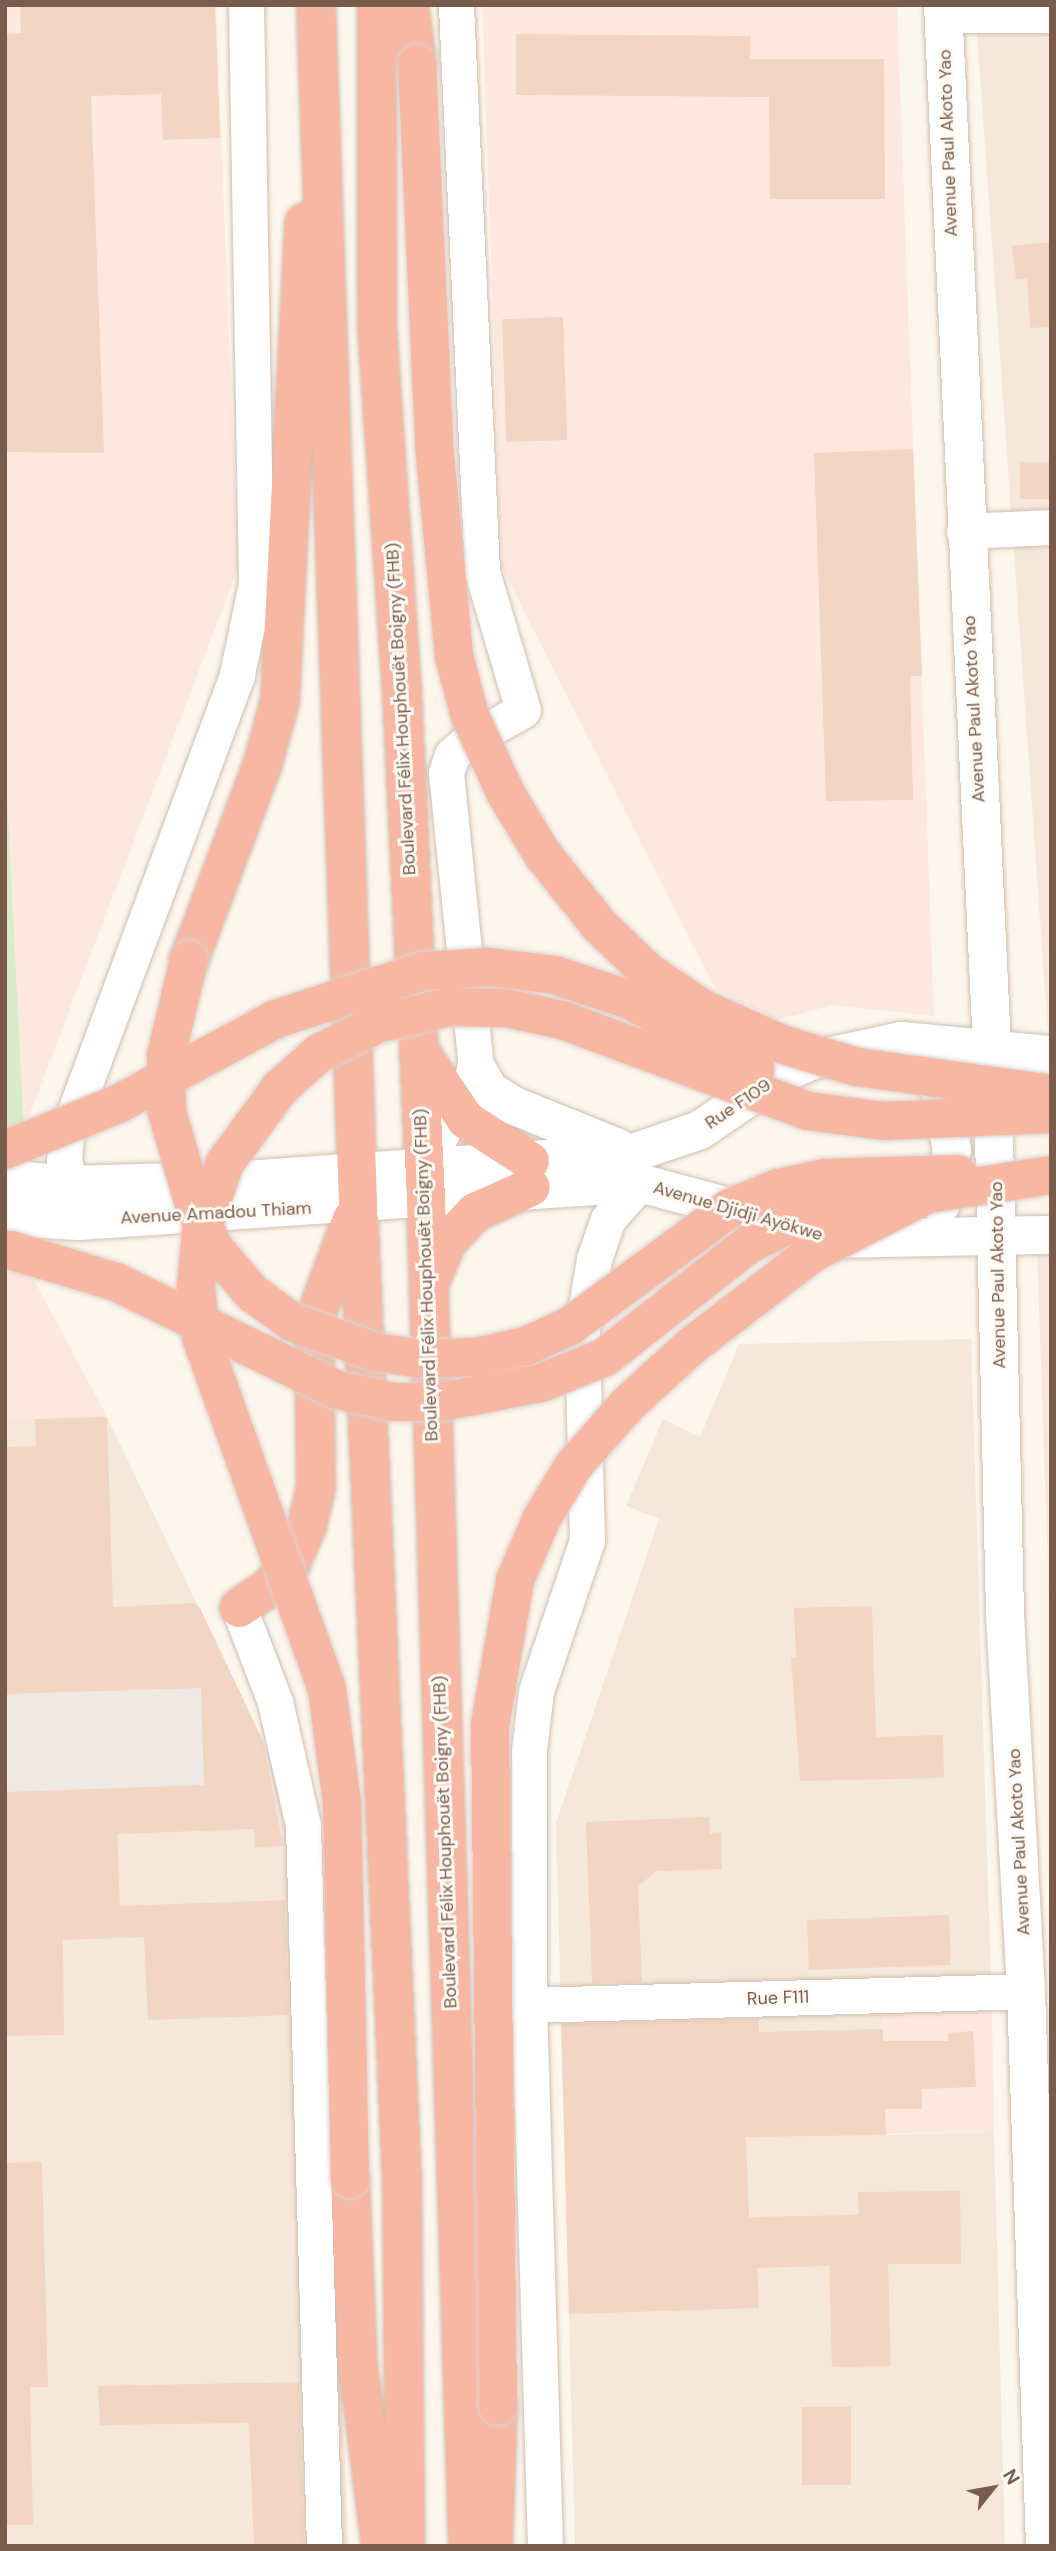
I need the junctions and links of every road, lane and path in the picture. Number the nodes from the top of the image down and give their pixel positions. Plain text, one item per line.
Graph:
1 (246, 5) edge
2 (316, 5) edge
3 (377, 5) edge
4 (409, 5) edge
5 (456, 5) edge
6 (943, 10) edge
7 (1051, 15) edge
8 (318, 88) junction
9 (1051, 527) edge
10 (964, 531) junction
11 (902, 1041) junction
12 (992, 1049) junction
13 (419, 1051) junction
14 (1051, 1055) edge
15 (476, 1068) junction
16 (1051, 1094) edge
17 (456, 1106) junction
18 (1051, 1114) edge
19 (884, 1121) junction
20 (5, 1150) edge
21 (637, 1168) junction
22 (530, 1174) junction
23 (894, 1174) junction
24 (1051, 1174) edge
25 (5, 1179) edge
26 (69, 1185) junction
27 (424, 1185) junction
28 (358, 1189) junction
29 (79, 1221) junction
30 (926, 1234) junction
31 (1051, 1235) edge
32 (998, 1238) junction
33 (7, 1239) edge
34 (426, 1290) junction
35 (239, 1608) joint
36 (1026, 1991) junction
37 (529, 2005) junction
38 (324, 2546) edge
39 (381, 2546) edge
40 (405, 2546) edge
41 (468, 2546) edge
42 (493, 2546) edge
43 (545, 2546) edge
44 (1045, 2546) edge

1 - 26 street
2 - 8 highway
3 - 13 highway, Boulevard Félix Houphouët Boigny (FHB)
4 - 16 highway, bridge
5 - 15 street
6 - 7 street
6 - 10 street, Avenue Paul Akoto Yao
8 - 23 highway, bridge
8 - 28 highway
9 - 10 street
10 - 12 street, Avenue Paul Akoto Yao
11 - 12 street, Rue F109
11 - 21 street, Rue F109
11 - 30 street
12 - 14 street, Rue F109
12 - 32 street, Avenue Paul Akoto Yao
13 - 17 highway
13 - 27 highway, Boulevard Félix Houphouët Boigny (FHB)
15 - 17 street
15 - 21 street
17 - 22 highway
17 - 27 street
18 - 19 highway, bridge
19 - 20 highway, bridge
19 - 39 highway, bridge
21 - 22 street, Avenue Djidji Ayökwe
21 - 30 street, Avenue Djidji Ayökwe
21 - 37 street
22 - 27 street, Avenue Djidji Ayökwe
22 - 34 highway
23 - 24 highway, bridge
23 - 33 highway, bridge
24 - 42 highway, bridge
25 - 26 street, Avenue Amadou Thiam
26 - 28 street, Avenue Amadou Thiam
26 - 29 street
27 - 28 street, Avenue Amadou Thiam
27 - 34 highway, Boulevard Félix Houphouët Boigny (FHB)
28 - 29 street, Avenue Amadou Thiam
28 - 35 highway
28 - 40 highway
29 - 33 street, Avenue Amadou Thiam
30 - 32 street, Avenue Djidji Ayökwe
31 - 32 street, Avenue Djidji Ayökwe
32 - 36 street, Avenue Paul Akoto Yao
34 - 41 highway, Boulevard Félix Houphouët Boigny (FHB)
35 - 38 street
36 - 37 street, Rue F111
36 - 44 street, Avenue Paul Akoto Yao
37 - 43 street

